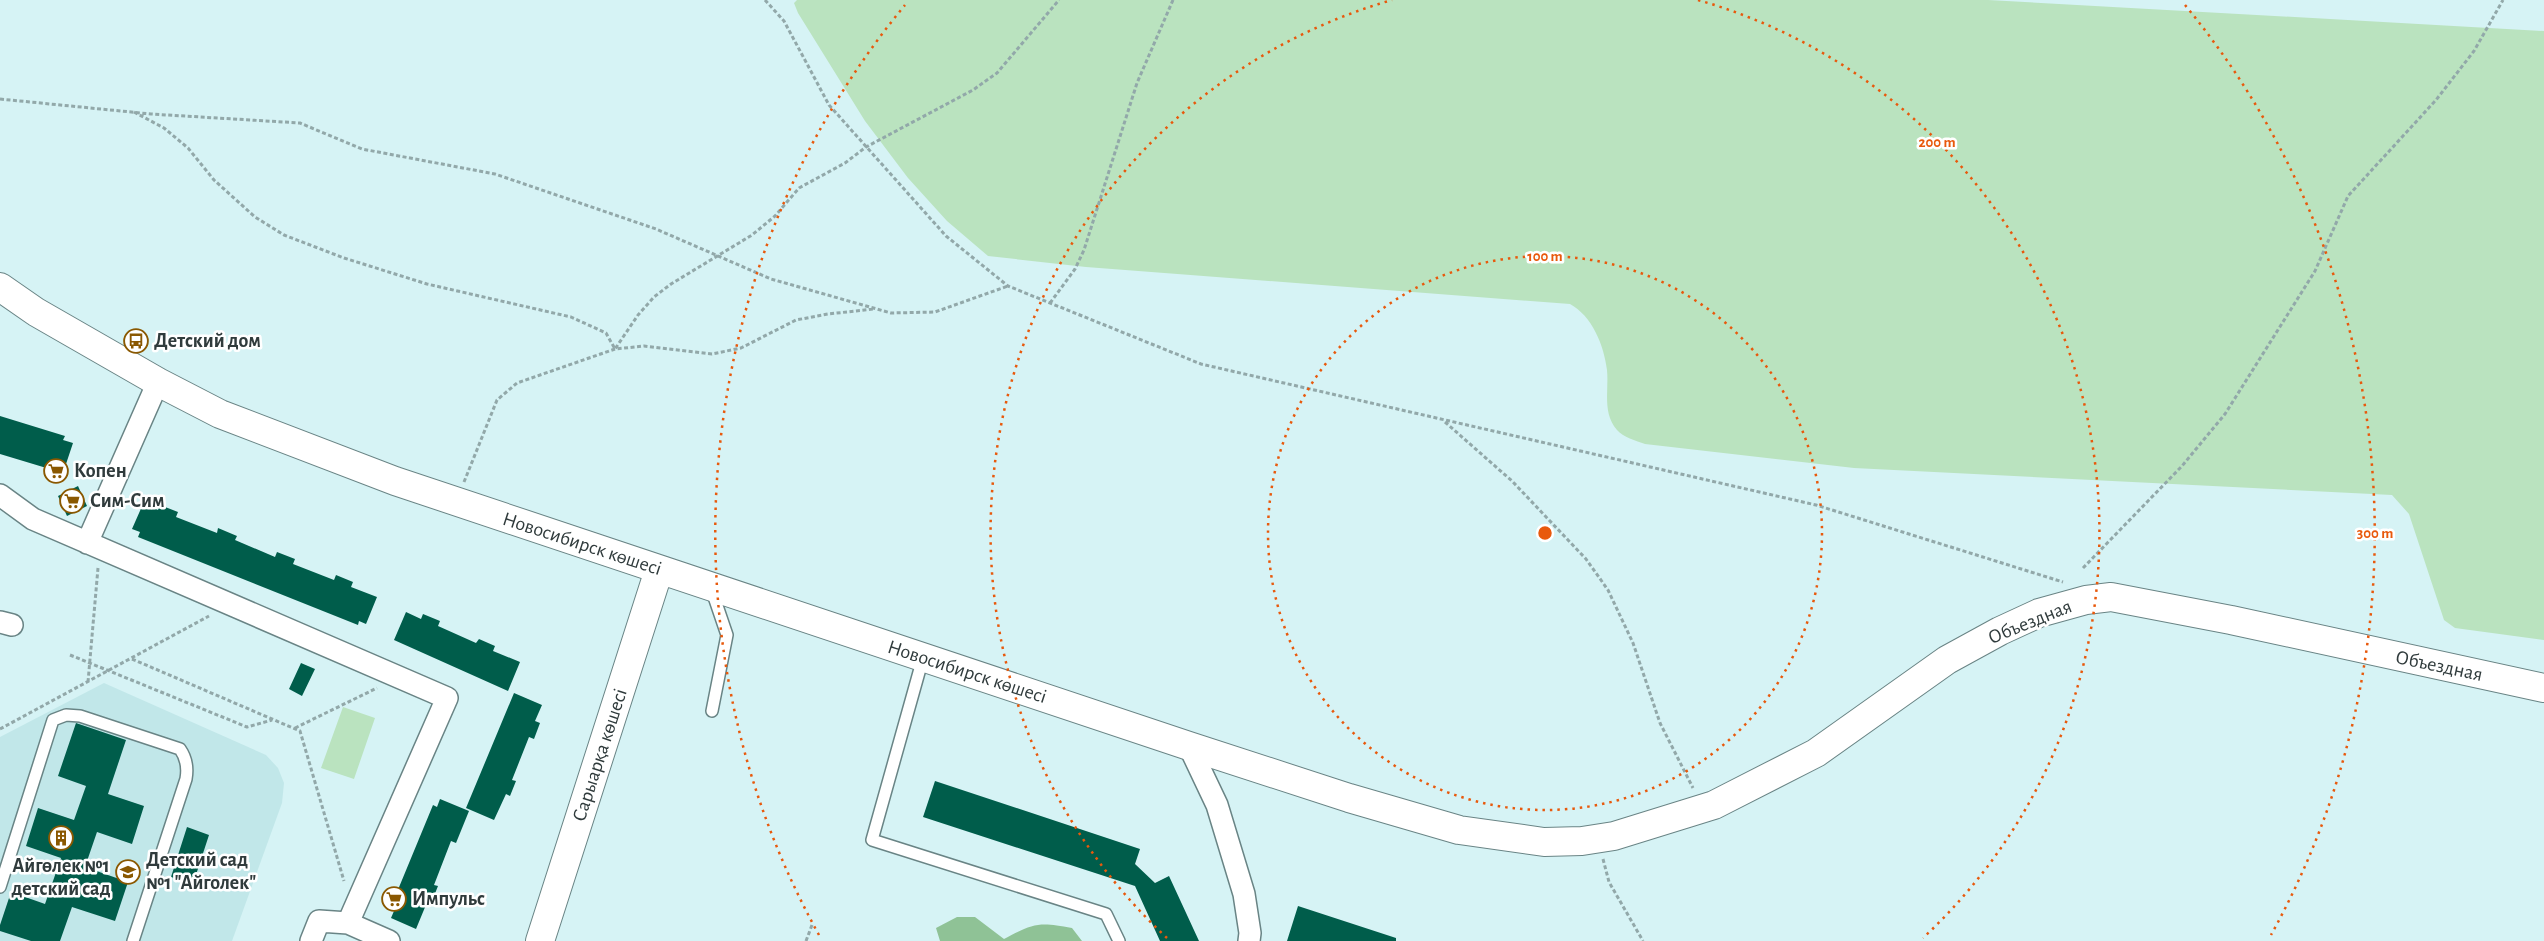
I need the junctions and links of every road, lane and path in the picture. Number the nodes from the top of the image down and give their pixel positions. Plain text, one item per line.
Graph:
1 (765, 0) edge
2 (1059, 0) edge
3 (1173, 0) edge
4 (2503, 0) edge
5 (0, 99) edge
6 (134, 112) junction
7 (866, 147) junction
8 (718, 254) junction
9 (1008, 286) junction
10 (0, 287) edge
11 (1050, 303) junction
12 (876, 309) junction
13 (615, 350) junction
14 (158, 382) junction
15 (1444, 421) junction
16 (0, 494) edge
17 (457, 502) junction
18 (93, 545) junction
19 (2083, 568) dead end
20 (659, 570) junction
21 (2064, 583) dead end
22 (710, 586) junction
23 (229, 605) junction
24 (70, 655) dead end
25 (923, 658) junction
26 (132, 659) junction
27 (90, 662) junction
28 (111, 670) junction
29 (399, 678) junction
30 (88, 682) junction
31 (2544, 688) edge
32 (712, 711) dead end
33 (274, 720) junction
34 (0, 728) edge
35 (294, 728) junction
36 (1189, 746) junction
37 (1686, 814) junction
38 (1598, 838) junction
39 (0, 887) edge
40 (351, 917) junction
41 (812, 925) dead end
42 (1251, 938) edge
43 (133, 941) edge
44 (312, 941) edge
45 (389, 941) edge
46 (540, 941) edge
47 (806, 941) edge
48 (1120, 941) edge
49 (1643, 941) edge

1 - 7 path
2 - 7 path
3 - 11 path
4 - 19 path
5 - 6 path
6 - 8 path
6 - 13 path
7 - 8 path
7 - 9 path
8 - 12 path
8 - 13 path
9 - 11 path
9 - 12 path
10 - 14 main road, Новосибирск көшесі
11 - 15 path
12 - 13 path
13 - 17 path
14 - 17 main road, Новосибирск көшесі
14 - 18 street
15 - 21 path
15 - 37 path
16 - 18 street
17 - 20 main road, Новосибирск көшесі
18 - 23 street
18 - 27 path
20 - 22 main road, Новосибирск көшесі
20 - 46 main road, Сарыарқа көшесі
22 - 25 main road, Новосибирск көшесі
22 - 32 lane
23 - 26 path
23 - 29 street
24 - 27 path
25 - 36 main road, Новосибирск көшесі
25 - 48 lane
26 - 28 path
26 - 33 path
27 - 28 path
27 - 30 path
28 - 30 path
28 - 33 path
29 - 35 path
29 - 40 street
30 - 34 path
31 - 37 main road, Объездная
33 - 35 path
35 - 40 path
36 - 38 main road, Новосибирск көшесі
36 - 42 street
37 - 38 main road, Объездная
38 - 49 path
39 - 43 lane
40 - 44 street
40 - 45 street
41 - 47 path

